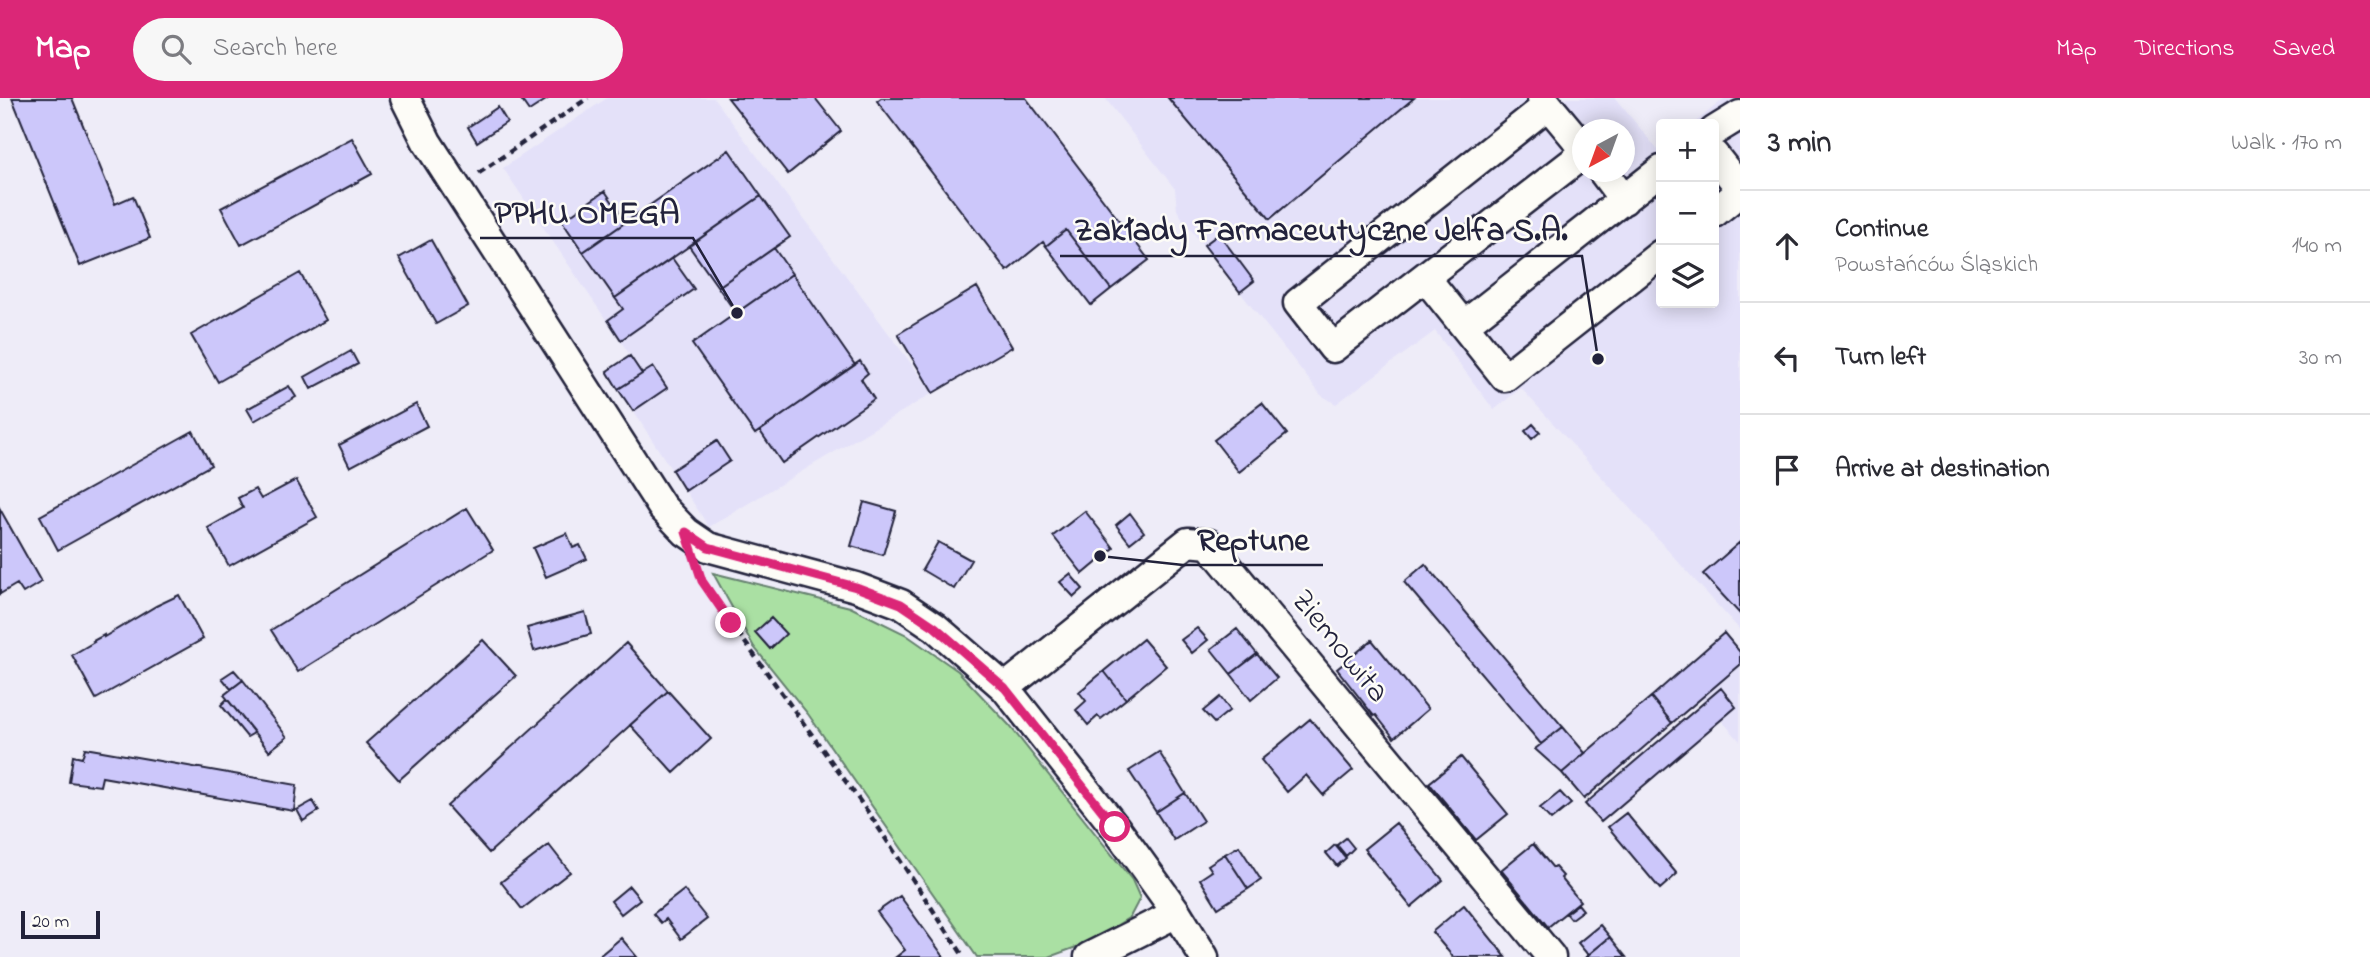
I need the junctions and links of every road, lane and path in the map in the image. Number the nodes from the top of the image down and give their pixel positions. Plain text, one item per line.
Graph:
1 (405, 98) edge
2 (588, 98) edge
3 (1545, 102) edge
4 (1740, 115) edge
5 (1719, 128) edge
6 (1572, 133) edge
7 (1719, 162) edge
8 (1572, 163) edge
9 (1656, 174) edge
10 (1610, 182) edge
11 (457, 188) junction
12 (1740, 190) edge
13 (1624, 200) junction
14 (1719, 209) edge
15 (1656, 258) edge
16 (1425, 277) junction
17 (1464, 325) junction
18 (686, 532) junction
19 (1005, 688) junction
20 (1177, 913) junction
21 (964, 957) edge
22 (1089, 957) edge
23 (1204, 957) edge
24 (1551, 957) edge

1 - 11 street
2 - 11 path
3 - 6 street
3 - 16 street
4 - 5 street
7 - 12 street
8 - 16 street
9 - 13 street
10 - 13 street
11 - 18 street
12 - 14 street
13 - 17 street
15 - 17 street
16 - 17 street
18 - 19 street
18 - 21 path
19 - 20 street
19 - 24 street, Ziemowita
20 - 22 street
20 - 23 street

